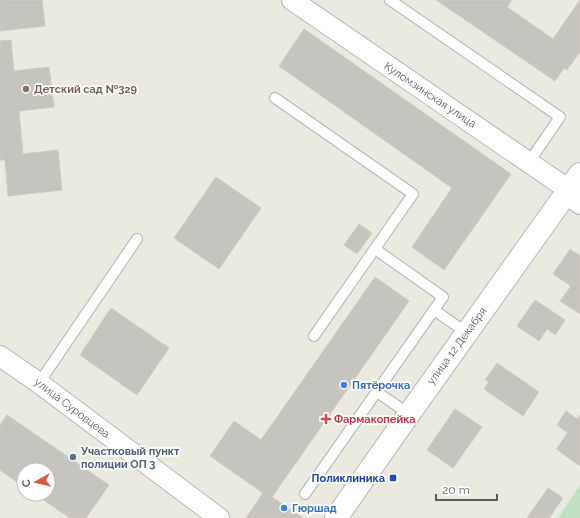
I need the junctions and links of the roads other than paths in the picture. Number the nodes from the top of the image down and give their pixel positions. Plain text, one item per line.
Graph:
1 (292, 0) edge
2 (390, 0) edge
3 (276, 98) dead end
4 (529, 162) junction
5 (574, 190) edge
6 (138, 240) dead end
7 (375, 249) junction
8 (434, 310) junction
9 (467, 333) junction
10 (314, 336) dead end
11 (2, 363) edge
12 (39, 383) junction
13 (377, 392) junction
14 (409, 414) junction
15 (306, 494) dead end
16 (219, 518) edge
17 (336, 518) edge

1 - 4 street, Куломзинская улица
2 - 4 lane
3 - 7 lane
4 - 5 street, Куломзинская улица
5 - 9 main road, улица 12 Декабря
6 - 12 lane
7 - 8 lane
7 - 10 lane
8 - 9 lane
8 - 13 lane
9 - 14 main road, улица 12 Декабря
11 - 12 street, улица Суровцева
12 - 16 street, улица Суровцева
13 - 14 lane
13 - 15 lane
14 - 17 main road, улица 12 Декабря

